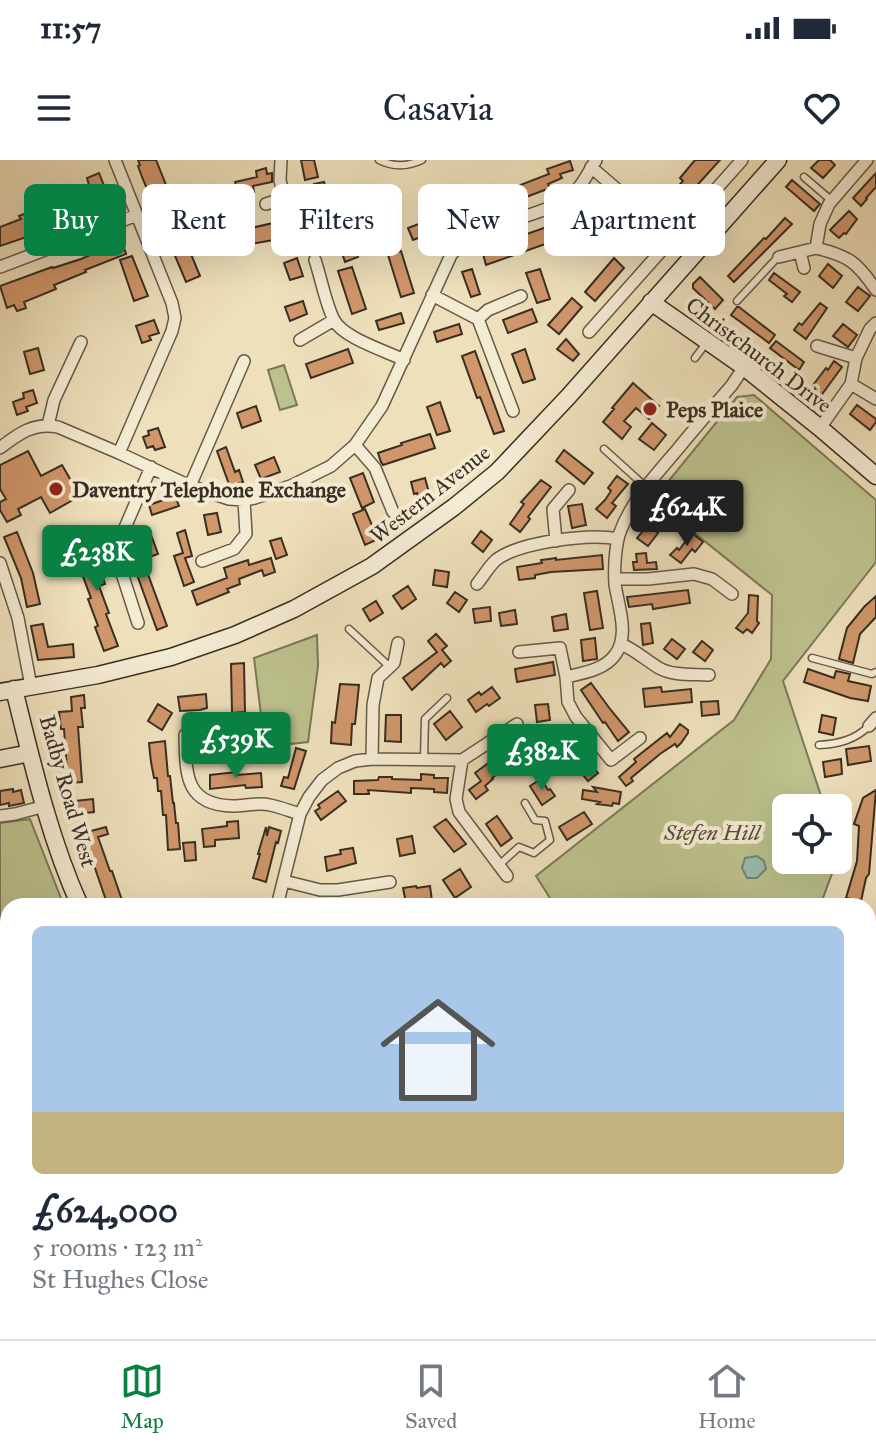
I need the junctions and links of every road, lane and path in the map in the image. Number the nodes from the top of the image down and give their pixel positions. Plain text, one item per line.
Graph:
1 (115, 160) edge
2 (281, 160) edge
3 (379, 160) edge
4 (422, 160) edge
5 (742, 160) edge
6 (778, 160) edge
7 (867, 160) edge
8 (594, 164) edge
9 (804, 177) dead end
10 (281, 184) edge
11 (615, 184) edge
12 (720, 184) edge
13 (832, 201) junction
14 (271, 202) edge
15 (266, 204) dead end
16 (137, 215) junction
17 (816, 248) junction
18 (800, 252) junction
19 (655, 256) edge
20 (779, 257) joint
21 (315, 260) dead end
22 (0, 267) edge
23 (804, 268) dead end
24 (876, 290) edge
25 (432, 295) junction
26 (521, 296) dead end
27 (737, 301) dead end
28 (651, 302) junction
29 (478, 319) junction
30 (334, 320) junction
31 (876, 323) edge
32 (589, 332) dead end
33 (300, 340) dead end
34 (81, 342) dead end
35 (708, 342) junction
36 (817, 346) dead end
37 (695, 358) dead end
38 (856, 358) junction
39 (404, 360) junction
40 (244, 361) dead end
41 (744, 367) junction
42 (851, 384) junction
43 (876, 399) edge
44 (513, 411) dead end
45 (48, 425) junction
46 (820, 428) junction
47 (355, 445) junction
48 (0, 448) edge
49 (604, 449) dead end
50 (119, 453) junction
51 (151, 467) junction
52 (876, 476) edge
53 (190, 486) junction
54 (646, 487) junction
55 (569, 490) dead end
56 (244, 500) junction
57 (393, 512) dead end
58 (618, 539) junction
59 (556, 541) junction
60 (202, 561) dead end
61 (0, 563) edge
62 (615, 579) junction
63 (477, 584) dead end
64 (732, 594) dead end
65 (138, 623) dead end
66 (349, 629) dead end
67 (398, 643) dead end
68 (621, 644) junction
69 (519, 652) dead end
70 (812, 658) dead end
71 (390, 667) junction
72 (876, 672) edge
73 (709, 675) dead end
74 (566, 677) junction
75 (31, 686) junction
76 (7, 690) edge
77 (447, 698) dead end
78 (873, 722) edge
79 (517, 724) dead end
80 (640, 738) dead end
81 (251, 739) dead end
82 (185, 741) joint
83 (819, 745) dead end
84 (30, 753) junction
85 (0, 759) edge
86 (372, 759) junction
87 (424, 759) junction
88 (462, 760) junction
89 (525, 803) dead end
90 (45, 806) junction
91 (300, 814) junction
92 (0, 816) edge
93 (499, 865) junction
94 (507, 876) dead end
95 (284, 881) junction
96 (390, 882) dead end
97 (77, 898) edge
98 (279, 898) edge

1 - 16 street
2 - 10 street
3 - 4 lane
5 - 12 street
6 - 28 street, Western Avenue
7 - 13 street
8 - 11 street
8 - 25 street
9 - 13 lane
13 - 17 street
14 - 15 street
16 - 22 street
16 - 50 street
17 - 18 street
17 - 24 street
18 - 20 street
18 - 23 street
19 - 32 street
20 - 27 lane
21 - 30 street
25 - 29 street
25 - 39 street
26 - 29 street
28 - 35 street, Christchurch Drive
28 - 75 street, Western Avenue
29 - 44 street
30 - 33 street
30 - 39 street
31 - 38 street
34 - 45 street
35 - 37 lane
35 - 41 street, Christchurch Drive
36 - 38 street
38 - 42 street
39 - 47 street
40 - 53 street
41 - 46 street, Christchurch Drive
41 - 54 street
42 - 43 street
42 - 46 street
45 - 48 street
45 - 50 street
46 - 52 street, Christchurch Drive
47 - 56 street
47 - 57 street
49 - 54 lane
50 - 51 street
51 - 53 street
51 - 65 street
53 - 56 street
54 - 58 street
55 - 59 street
56 - 60 street
58 - 59 street
58 - 62 street
59 - 63 street
61 - 75 street
62 - 64 street
62 - 68 street
66 - 71 lane
67 - 71 street
68 - 73 street
68 - 74 street
69 - 74 street
70 - 72 lane
71 - 86 street
74 - 80 street
75 - 76 street, Western Avenue
76 - 84 street, Badby Road West
77 - 87 lane
78 - 83 lane
79 - 88 street
81 - 82 lane
82 - 91 street
84 - 85 street
84 - 90 street, Badby Road West
86 - 87 street
86 - 91 street
87 - 88 street
88 - 93 street
89 - 93 lane
90 - 92 street
90 - 97 street, Badby Road West
91 - 95 street
93 - 94 street
95 - 96 street
95 - 98 street

